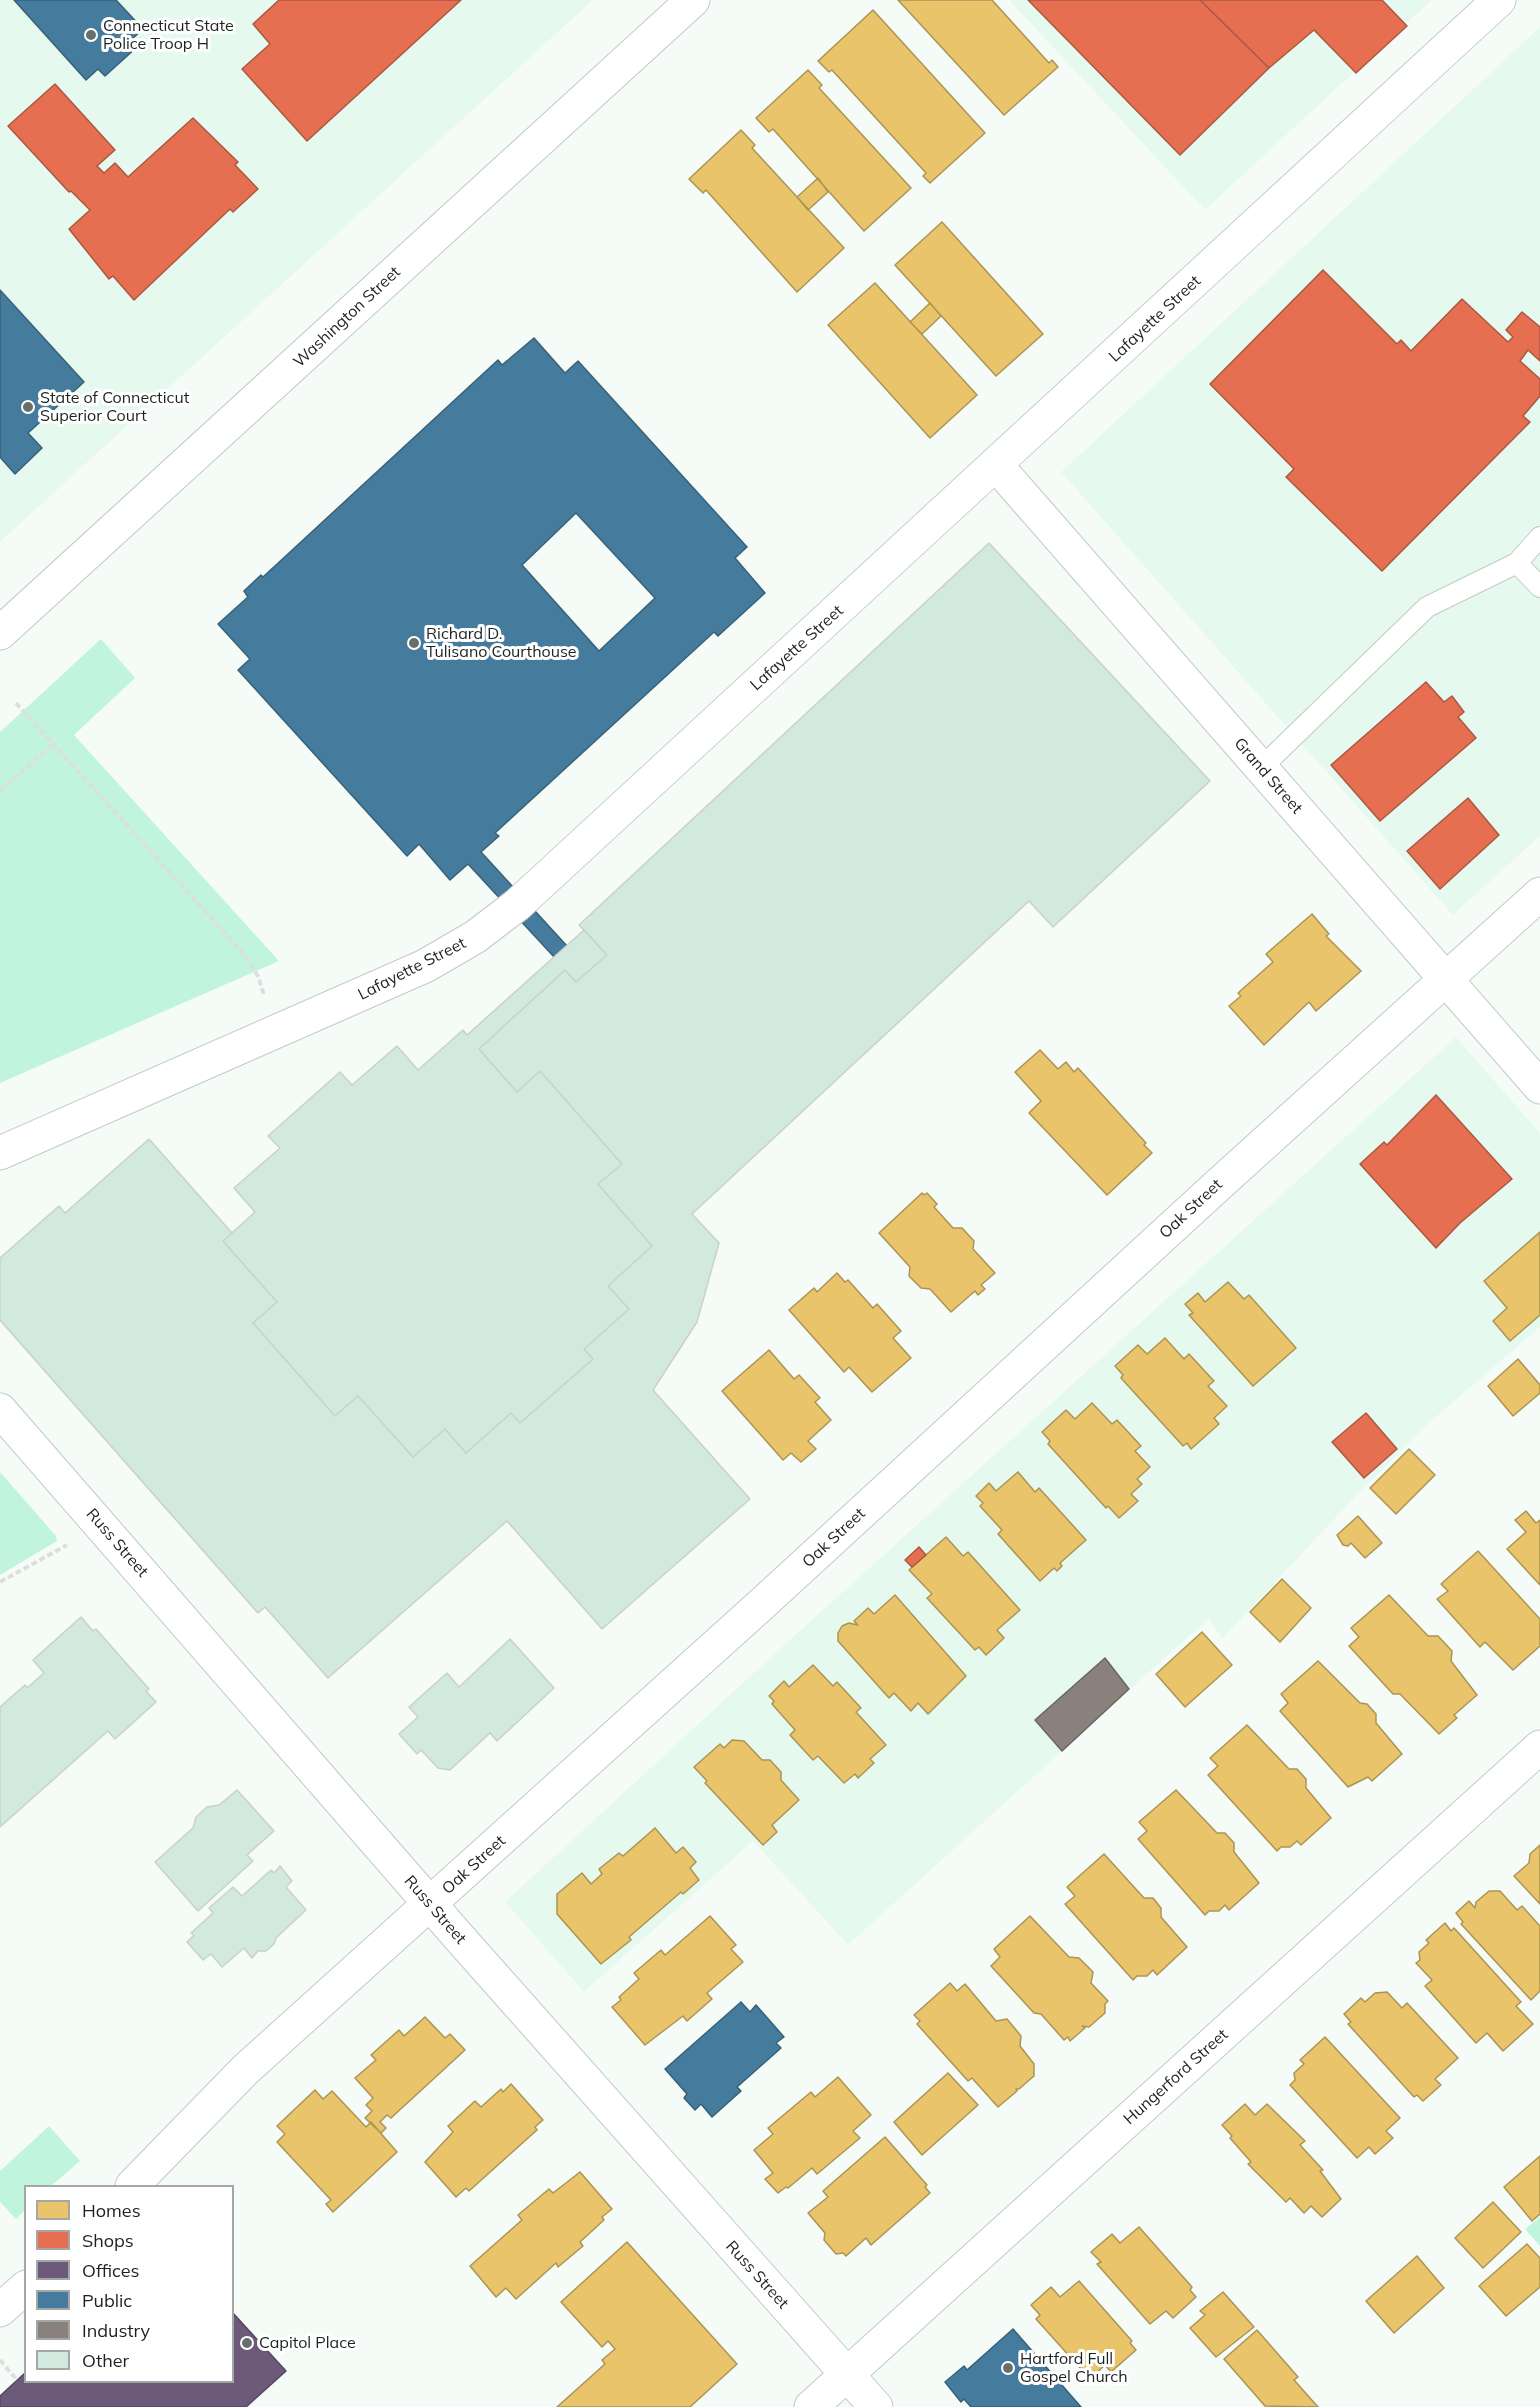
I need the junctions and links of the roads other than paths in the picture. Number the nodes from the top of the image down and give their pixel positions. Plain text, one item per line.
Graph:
1 (693, 0) edge
2 (1499, 0) edge
3 (997, 466) junction
4 (1540, 537) edge
5 (1517, 563) junction
6 (1540, 587) edge
7 (0, 633) edge
8 (1261, 768) junction
9 (1540, 894) edge
10 (1446, 979) junction
11 (1540, 1086) edge
12 (0, 1153) edge
13 (0, 1410) edge
14 (1540, 1747) edge
15 (430, 1904) junction
16 (134, 2185) edge
17 (24, 2289) edge
18 (0, 2310) edge
19 (847, 2375) junction
20 (811, 2407) edge
21 (876, 2407) edge

1 - 7 street, Washington Street
2 - 3 street, Lafayette Street
3 - 8 street, Grand Street
3 - 12 street, Lafayette Street
4 - 5 lane
5 - 6 lane
5 - 8 lane
8 - 10 street, Grand Street
9 - 10 street, Oak Street
10 - 11 street, Grand Street
10 - 15 street, Oak Street
13 - 15 street, Russ Street
14 - 19 street, Hungerford Street
15 - 16 street, Oak Street
15 - 19 street, Russ Street
17 - 18 street
19 - 20 street, Hungerford Street
19 - 21 street, Russ Street

